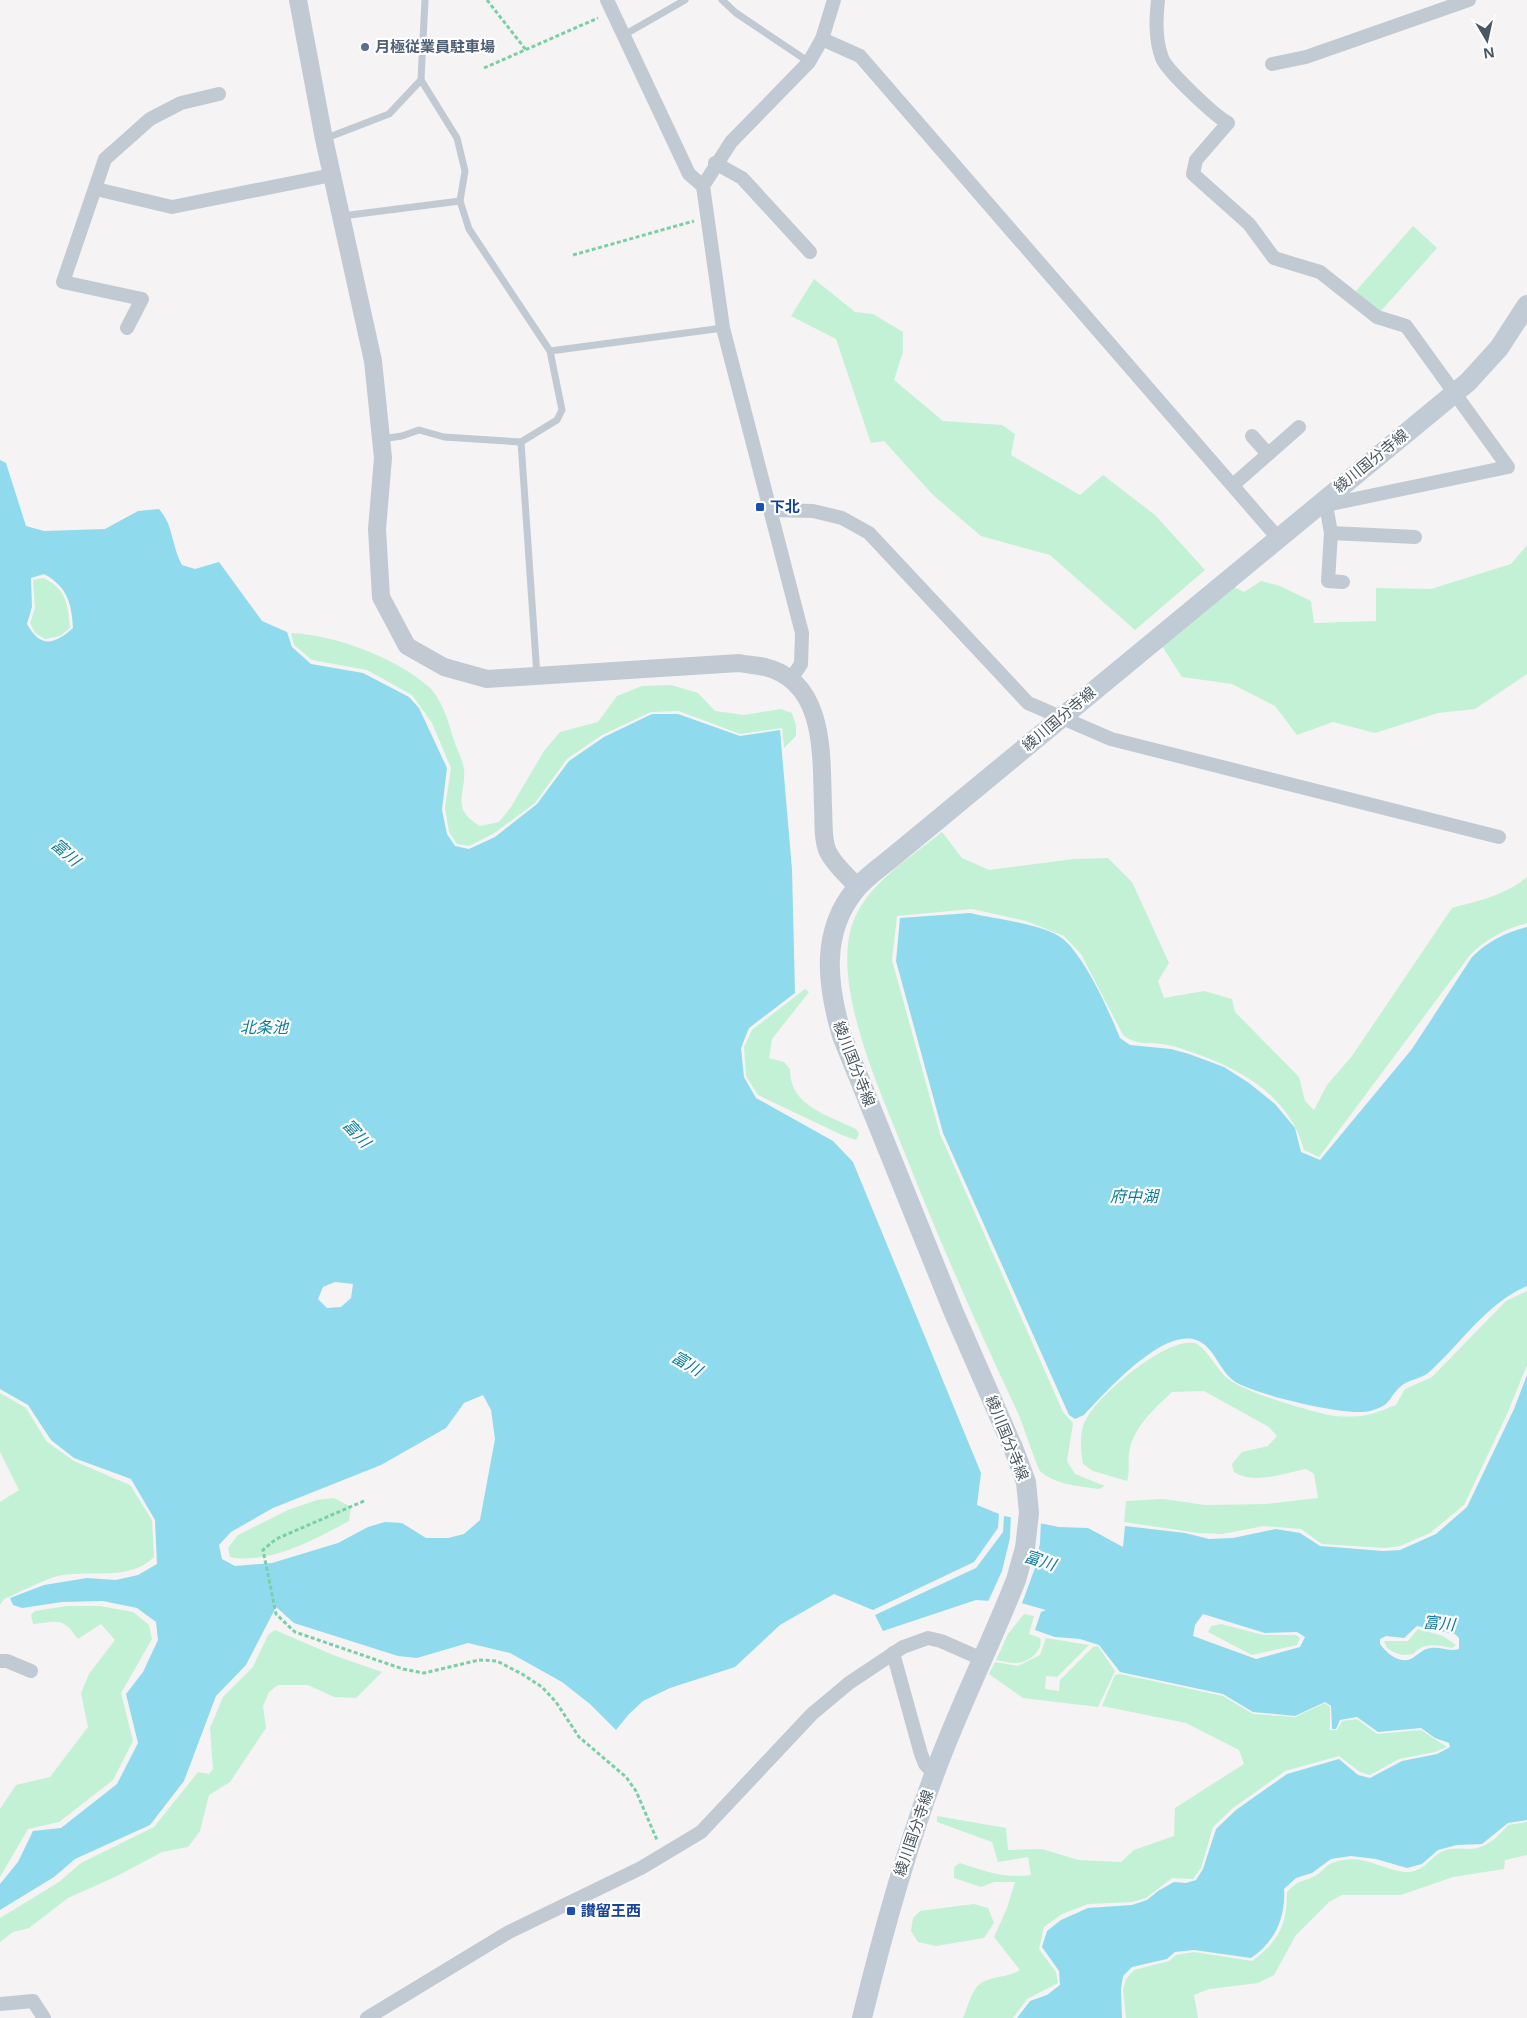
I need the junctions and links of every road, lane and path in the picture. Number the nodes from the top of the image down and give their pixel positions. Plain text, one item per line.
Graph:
1 (298, 0) edge
2 (424, 0) edge
3 (487, 0) edge
4 (685, 0) edge
5 (722, 0) edge
6 (834, 0) edge
7 (1158, 0) edge
8 (1469, 0) edge
9 (610, 6) edge
10 (624, 35) junction
11 (822, 39) junction
12 (526, 50) junction
13 (809, 62) junction
14 (1272, 64) dead end
15 (484, 68) dead end
16 (421, 80) junction
17 (219, 94) dead end
18 (324, 139) junction
19 (715, 163) junction
20 (332, 175) junction
21 (702, 186) junction
22 (96, 189) junction
23 (460, 201) junction
24 (341, 217) junction
25 (707, 217) junction
26 (810, 252) dead end
27 (573, 255) dead end
28 (1527, 305) edge
29 (127, 328) dead end
30 (723, 328) junction
31 (550, 350) junction
32 (1454, 394) junction
33 (1299, 427) dead end
34 (1252, 436) dead end
35 (381, 439) junction
36 (521, 442) junction
37 (1268, 454) junction
38 (1233, 485) junction
39 (1325, 502) junction
40 (771, 510) junction
41 (1331, 533) junction
42 (1415, 537) dead end
43 (1278, 538) junction
44 (1343, 582) dead end
45 (537, 677) junction
46 (791, 679) junction
47 (1060, 718) junction
48 (1499, 837) dead end
49 (857, 887) junction
50 (364, 1501) dead end
51 (893, 1653) junction
52 (982, 1658) junction
53 (0, 1662) edge
54 (31, 1671) dead end
55 (934, 1774) junction
56 (664, 1854) junction
57 (0, 2004) edge
58 (44, 2018) edge
59 (367, 2018) edge
60 (862, 2018) edge

1 - 18 street
2 - 16 lane
3 - 12 path
4 - 10 lane
5 - 13 lane
6 - 11 street
7 - 32 street
8 - 14 street
9 - 10 street
9 - 12 path
10 - 21 street
11 - 13 street
11 - 38 street
12 - 15 path
13 - 19 street
16 - 18 lane
16 - 23 lane
17 - 22 street
18 - 20 street
19 - 21 street
19 - 26 street
20 - 22 street
20 - 24 street
21 - 25 street
22 - 29 street
23 - 24 lane
23 - 31 lane
24 - 35 street
25 - 27 path
25 - 30 street
28 - 32 main road, 綾川国分寺線
30 - 31 lane
30 - 40 street
31 - 36 lane
32 - 39 main road, 綾川国分寺線
32 - 39 street
33 - 37 street
34 - 37 street
35 - 36 lane
35 - 45 street
36 - 45 lane
37 - 38 street
38 - 43 street
39 - 41 street
39 - 43 main road, 綾川国分寺線
40 - 46 street
40 - 47 street
41 - 42 street
41 - 44 street
43 - 47 main road, 綾川国分寺線
45 - 46 street
46 - 49 street
47 - 48 street
47 - 49 main road, 綾川国分寺線
49 - 52 main road, 綾川国分寺線
50 - 56 path
51 - 52 street
51 - 55 street
51 - 56 street
52 - 55 main road, 綾川国分寺線
53 - 54 street
55 - 60 main road, 綾川国分寺線
56 - 59 street
57 - 58 street

